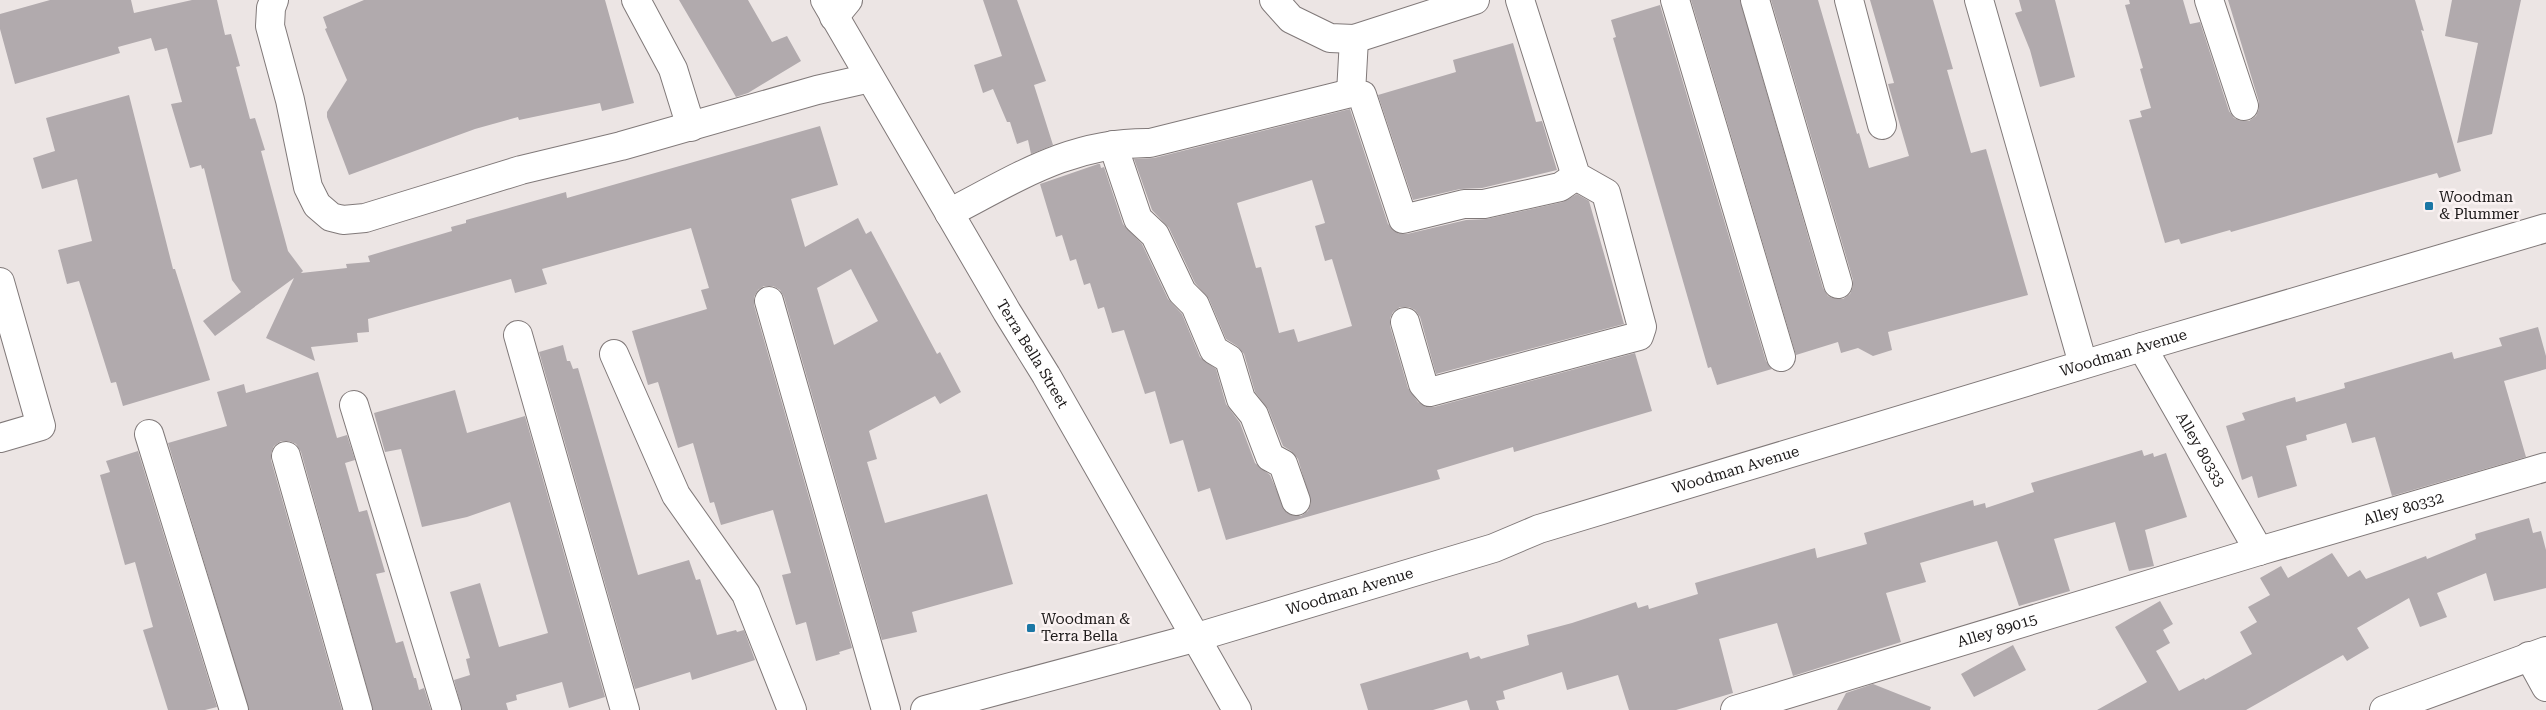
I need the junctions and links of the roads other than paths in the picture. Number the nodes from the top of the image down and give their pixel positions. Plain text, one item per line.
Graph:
1 (274, 0) edge
2 (636, 0) edge
3 (1274, 0) edge
4 (1475, 0) edge
5 (1520, 0) edge
6 (1675, 0) edge
7 (1755, 0) edge
8 (1849, 0) edge
9 (1979, 0) edge
10 (2209, 0) edge
11 (835, 6) edge
12 (1354, 40) junction
13 (870, 78) junction
14 (1352, 93) junction
15 (2244, 106) dead end
16 (1882, 125) dead end
17 (692, 127) junction
18 (1112, 145) junction
19 (1576, 176) junction
20 (949, 213) junction
21 (2546, 228) edge
22 (0, 282) edge
23 (1838, 284) dead end
24 (768, 301) dead end
25 (1405, 322) dead end
26 (518, 335) dead end
27 (2142, 347) junction
28 (614, 354) dead end
29 (1781, 357) dead end
30 (2083, 364) junction
31 (354, 405) dead end
32 (149, 434) dead end
33 (0, 438) edge
34 (286, 456) dead end
35 (2546, 467) edge
36 (1296, 501) dead end
37 (2259, 551) junction
38 (1194, 638) junction
39 (2537, 653) edge
40 (2546, 687) edge
41 (234, 710) edge
42 (358, 710) edge
43 (447, 710) edge
44 (624, 710) edge
45 (792, 710) edge
46 (886, 710) edge
47 (925, 710) edge
48 (1237, 710) edge
49 (1735, 710) edge
50 (2384, 710) edge

1 - 17 main road
2 - 17 main road
3 - 12 main road
4 - 12 main road
5 - 19 main road
6 - 29 main road
7 - 23 main road
8 - 16 main road
9 - 30 main road
10 - 15 main road
11 - 13 main road, Terra Bella Street
12 - 14 main road
13 - 17 main road
13 - 20 main road, Terra Bella Street
14 - 18 main road
14 - 19 main road
18 - 20 main road
18 - 36 main road
19 - 25 main road
20 - 38 main road, Terra Bella Street
21 - 27 main road, Woodman Avenue
22 - 33 main road
24 - 46 main road
26 - 44 main road
27 - 30 main road, Woodman Avenue
27 - 37 main road, Alley 80333
28 - 45 main road
30 - 38 main road, Woodman Avenue
31 - 43 main road
32 - 41 main road
34 - 42 main road
35 - 37 main road, Alley 80332
37 - 49 main road, Alley 89015
38 - 47 main road, Woodman Avenue
38 - 48 main road, Terra Bella Street
39 - 40 main road
39 - 50 main road

